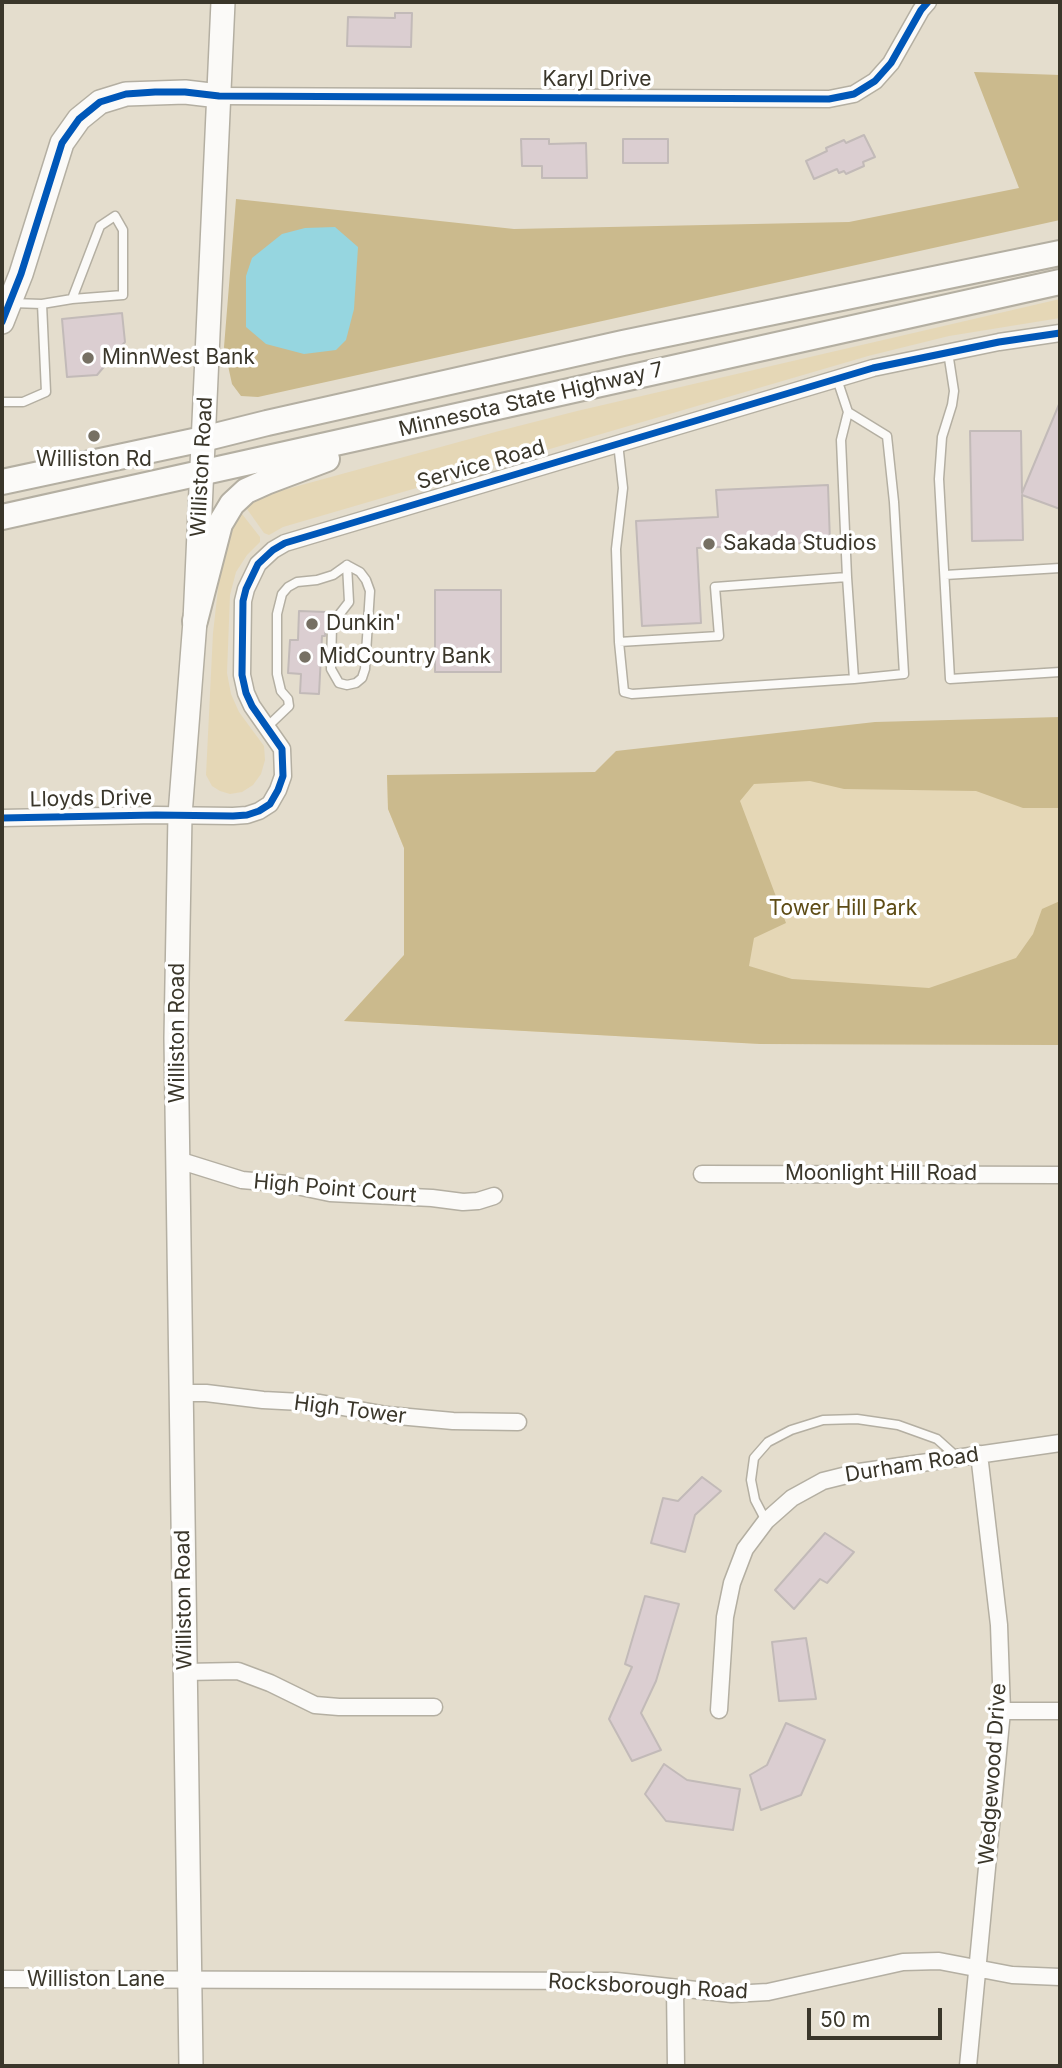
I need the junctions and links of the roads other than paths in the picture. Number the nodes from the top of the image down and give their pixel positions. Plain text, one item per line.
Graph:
1 (223, 2) edge
2 (928, 2) edge
3 (219, 96) junction
4 (1060, 253) edge
5 (1060, 282) edge
6 (72, 299) junction
7 (41, 304) junction
8 (4, 308) edge
9 (1060, 333) edge
10 (948, 352) junction
11 (837, 379) junction
12 (2, 401) edge
13 (848, 412) junction
14 (413, 427) junction
15 (203, 439) junction
16 (618, 443) junction
17 (201, 474) junction
18 (2, 482) edge
19 (2, 517) edge
20 (347, 565) junction
21 (1060, 568) edge
22 (945, 575) junction
23 (847, 577) junction
24 (195, 621) junction
25 (619, 642) junction
26 (1060, 672) edge
27 (853, 679) junction
28 (268, 726) junction
29 (180, 815) junction
30 (2, 818) edge
31 (178, 1160) junction
32 (702, 1174) dead end
33 (1060, 1175) edge
34 (494, 1196) dead end
35 (181, 1393) junction
36 (518, 1422) dead end
37 (1060, 1443) edge
38 (979, 1454) junction
39 (958, 1457) junction
40 (766, 1521) junction
41 (185, 1672) junction
42 (434, 1707) dead end
43 (719, 1710) dead end
44 (1002, 1711) junction
45 (1060, 1711) edge
46 (978, 1969) junction
47 (1060, 1977) edge
48 (2, 1979) edge
49 (190, 1980) junction
50 (675, 1988) junction
51 (191, 2066) edge
52 (676, 2066) edge
53 (968, 2066) edge

1 - 3 main road, Williston Road
2 - 3 street, Karyl Drive
3 - 8 main road
3 - 15 main road, Williston Road
4 - 15 main road, Minnesota State Highway 7
5 - 14 main road, Minnesota State Highway 7
6 - 6 lane
6 - 7 lane
7 - 8 lane
7 - 12 lane
9 - 10 street, Service Road
10 - 11 street, Service Road
10 - 22 lane
11 - 13 lane
11 - 16 street, Service Road
13 - 23 lane
13 - 27 lane
14 - 17 main road, Minnesota State Highway 7
14 - 24 main road
15 - 17 main road, Williston Road
15 - 18 main road, Minnesota State Highway 7
16 - 25 lane
16 - 28 street, Service Road
17 - 19 main road, Minnesota State Highway 7
17 - 24 main road, Williston Road
20 - 20 lane
20 - 28 lane
21 - 22 lane
22 - 26 lane
23 - 25 lane
23 - 27 lane
24 - 29 main road, Williston Road
25 - 27 lane
28 - 29 street, Service Road
29 - 30 street, Lloyds Drive
29 - 31 main road, Williston Road
31 - 34 street, High Point Court
31 - 35 main road, Williston Road
32 - 33 street, Moonlight Hill Road
35 - 36 street, High Tower
35 - 41 main road, Williston Road
37 - 38 street, Durham Road
38 - 39 street, Durham Road
38 - 44 street, Wedgewood Drive
39 - 40 street, Durham Road
39 - 40 lane
40 - 43 street, Durham Road
41 - 42 street
41 - 49 main road, Williston Road
44 - 45 street
44 - 46 street, Wedgewood Drive
46 - 47 street, Rocksborough Road
46 - 50 street, Rocksborough Road
46 - 53 street, Wedgewood Drive
48 - 49 street, Williston Lane
49 - 50 street, Rocksborough Road
49 - 51 main road, Williston Road
50 - 52 street

